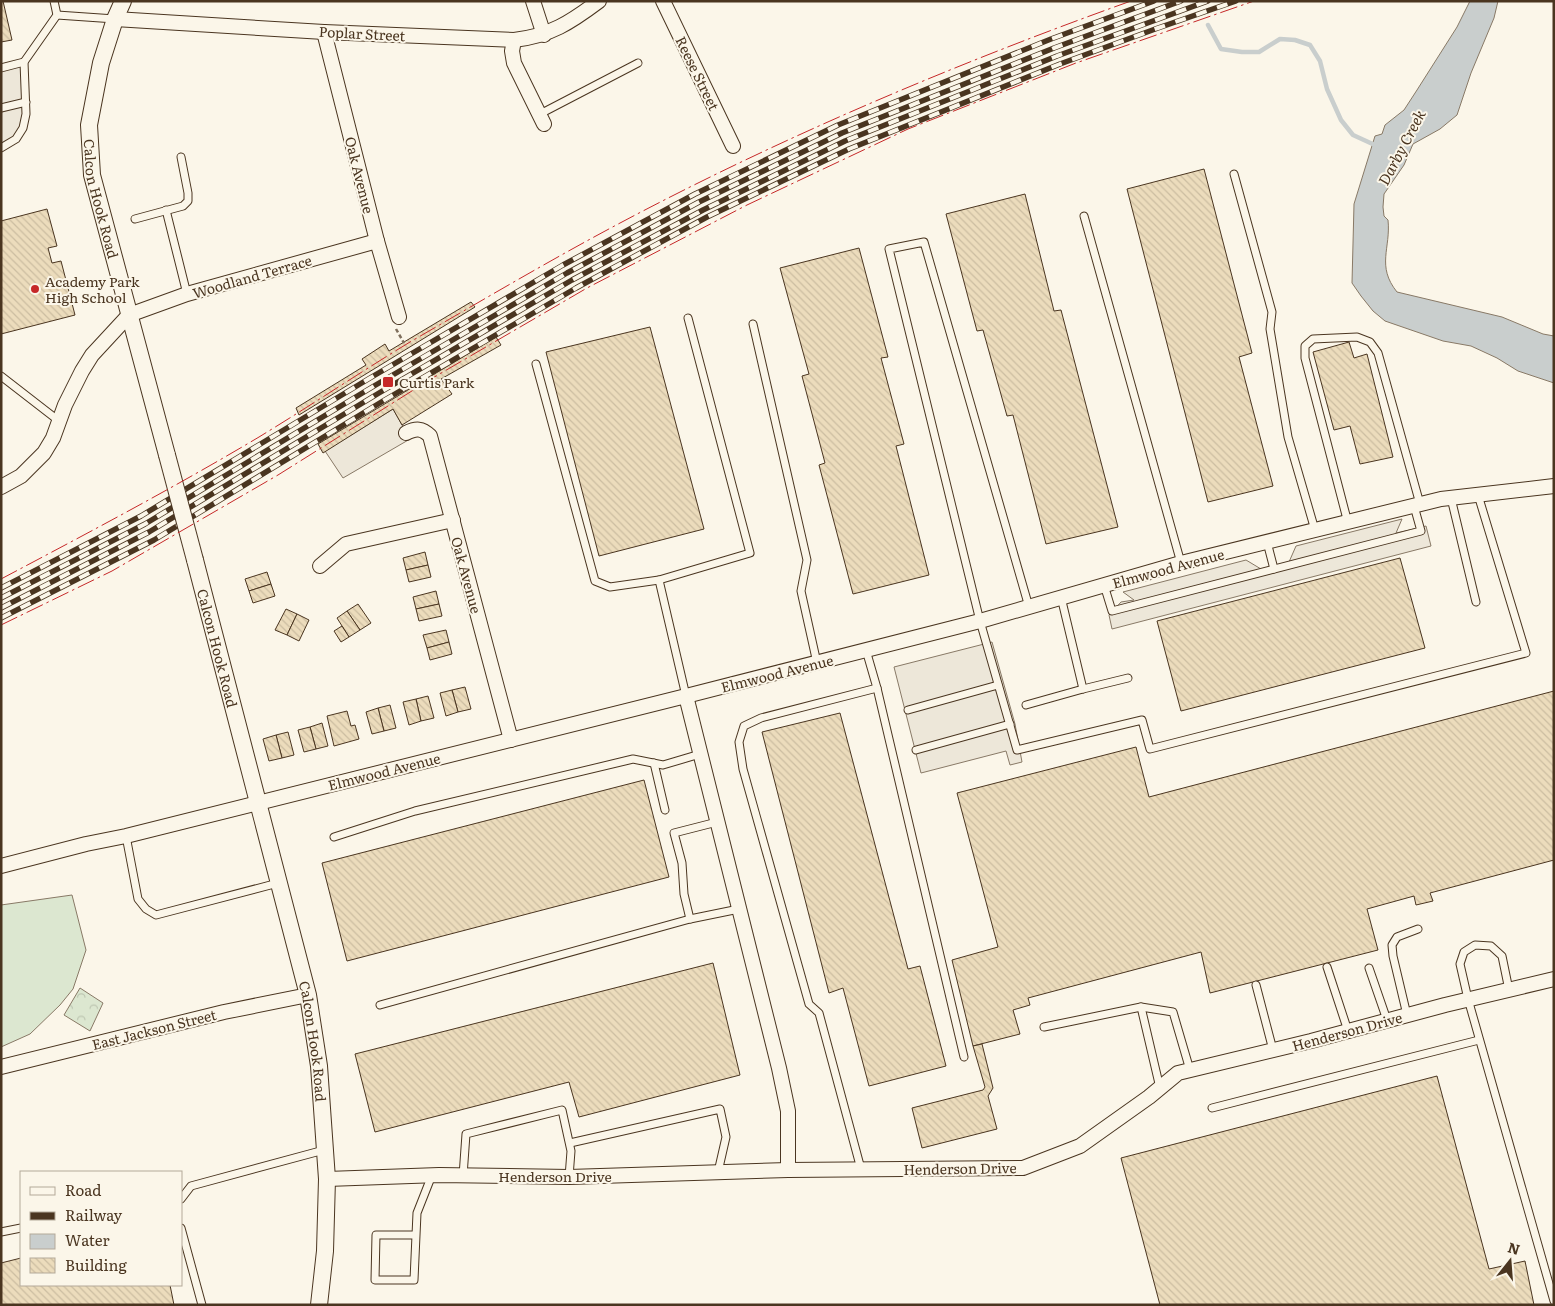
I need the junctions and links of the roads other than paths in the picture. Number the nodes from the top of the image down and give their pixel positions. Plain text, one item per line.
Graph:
1 (54, 1) edge
2 (123, 1) edge
3 (533, 1) edge
4 (599, 1) edge
5 (663, 1) edge
6 (57, 15) junction
7 (115, 19) junction
8 (324, 32) junction
9 (544, 35) junction
10 (514, 40) junction
11 (24, 62) junction
12 (638, 63) dead end
13 (1, 68) edge
14 (26, 102) junction
15 (1, 108) edge
16 (542, 119) joint
17 (733, 146) dead end
18 (1, 148) edge
19 (181, 157) dead end
20 (1234, 174) dead end
21 (166, 210) junction
22 (1084, 216) dead end
23 (135, 219) dead end
24 (377, 241) junction
25 (187, 294) junction
26 (129, 314) junction
27 (399, 317) dead end
28 (688, 318) dead end
29 (753, 324) dead end
30 (536, 364) dead end
31 (1, 376) edge
32 (59, 421) junction
33 (406, 433) dead end
34 (1554, 486) edge
35 (1, 487) edge
36 (1478, 495) junction
37 (1451, 498) junction
38 (1417, 505) junction
39 (453, 520) junction
40 (1348, 522) junction
41 (1315, 531) junction
42 (1267, 542) junction
43 (1181, 563) junction
44 (320, 566) dead end
45 (1274, 569) junction
46 (659, 580) junction
47 (1104, 585) junction
48 (1061, 597) junction
49 (1476, 602) dead end
50 (1028, 606) junction
51 (980, 620) junction
52 (866, 650) junction
53 (817, 662) junction
54 (1128, 678) dead end
55 (998, 685) junction
56 (877, 688) junction
57 (1083, 689) junction
58 (686, 696) junction
59 (1026, 705) dead end
60 (908, 710) dead end
61 (1010, 724) junction
62 (511, 740) junction
63 (916, 750) dead end
64 (700, 754) junction
65 (654, 764) junction
66 (259, 802) junction
67 (665, 810) dead end
68 (717, 822) junction
69 (126, 836) junction
70 (334, 837) dead end
71 (1, 866) edge
72 (280, 882) junction
73 (739, 909) junction
74 (690, 919) junction
75 (1418, 928) dead end
76 (1327, 967) dead end
77 (1369, 968) dead end
78 (1554, 979) edge
79 (1256, 985) dead end
80 (1509, 990) junction
81 (308, 995) junction
82 (1468, 999) junction
83 (380, 1005) dead end
84 (1141, 1007) junction
85 (1408, 1015) junction
86 (1387, 1020) junction
87 (1044, 1027) dead end
88 (1348, 1031) junction
89 (1479, 1040) junction
90 (1273, 1050) junction
91 (964, 1057) dead end
92 (1, 1067) edge
93 (1190, 1070) junction
94 (1160, 1088) junction
95 (1212, 1108) dead end
96 (570, 1143) junction
97 (324, 1150) junction
98 (788, 1170) junction
99 (861, 1170) junction
100 (718, 1172) junction
101 (432, 1176) junction
102 (463, 1176) junction
103 (569, 1177) junction
104 (327, 1179) junction
105 (182, 1198) edge
106 (20, 1228) edge
107 (1, 1232) edge
108 (182, 1232) edge
109 (416, 1235) junction
110 (1554, 1301) edge
111 (202, 1305) edge
112 (319, 1305) edge

1 - 6 lane
2 - 7 street, Calcon Hook Road
3 - 9 street
4 - 9 street, Poplar Street
5 - 17 street, Reese Street
6 - 7 lane
6 - 11 lane
7 - 8 street, Poplar Street
7 - 26 street, Calcon Hook Road
8 - 10 street, Poplar Street
8 - 24 street, Oak Avenue
9 - 10 street, Poplar Street
10 - 16 street
11 - 13 lane
11 - 14 lane
12 - 16 lane
14 - 15 lane
14 - 18 lane
19 - 21 lane
20 - 41 lane
21 - 23 lane
21 - 25 lane
22 - 43 lane
24 - 25 street, Woodland Terrace
24 - 27 street, Oak Avenue
25 - 26 street, Woodland Terrace
26 - 32 street
26 - 66 street, Calcon Hook Road, bridge
28 - 46 lane
29 - 53 lane
30 - 46 lane
31 - 32 lane
32 - 35 street
33 - 39 street, Oak Avenue
34 - 36 street, Elmwood Avenue
36 - 37 street, Elmwood Avenue
36 - 61 lane
37 - 38 street, Elmwood Avenue
37 - 49 lane
38 - 40 street, Elmwood Avenue
38 - 40 lane
38 - 45 lane
39 - 44 street
39 - 62 street, Oak Avenue
40 - 41 street, Elmwood Avenue
41 - 42 street, Elmwood Avenue
42 - 43 street, Elmwood Avenue
42 - 45 lane
43 - 47 street, Elmwood Avenue
45 - 47 lane
46 - 58 lane
47 - 48 street, Elmwood Avenue
48 - 50 street, Elmwood Avenue
48 - 57 lane
50 - 51 street, Elmwood Avenue
50 - 51 lane
51 - 52 street, Elmwood Avenue
51 - 55 lane
52 - 53 street, Elmwood Avenue
52 - 56 lane
53 - 58 street, Elmwood Avenue
54 - 57 lane
55 - 60 lane
55 - 61 lane
56 - 91 lane
56 - 99 lane
57 - 59 lane
58 - 62 street, Elmwood Avenue
58 - 64 street
61 - 63 lane
62 - 66 street, Elmwood Avenue
64 - 65 lane
64 - 68 street
65 - 67 lane
65 - 70 lane
66 - 69 street, Elmwood Avenue
66 - 72 street, Calcon Hook Road
68 - 73 street
68 - 74 lane
69 - 71 street, Elmwood Avenue
69 - 72 lane
72 - 81 street, Calcon Hook Road
73 - 74 lane
73 - 98 street
74 - 83 lane
75 - 85 lane
76 - 88 lane
77 - 86 lane
78 - 80 street, Henderson Drive
79 - 90 lane
80 - 82 street, Henderson Drive
80 - 82 lane
81 - 92 street, East Jackson Street
81 - 97 street, Calcon Hook Road
82 - 85 street, Henderson Drive
82 - 89 lane
84 - 87 lane
84 - 93 lane
84 - 94 lane
85 - 86 street, Henderson Drive
86 - 88 street, Henderson Drive
88 - 90 street, Henderson Drive
89 - 95 lane
89 - 110 lane
90 - 93 street, Henderson Drive
93 - 94 street, Henderson Drive
94 - 99 street, Henderson Drive
96 - 100 lane
96 - 102 lane
96 - 103 lane
97 - 104 street, Calcon Hook Road
97 - 105 lane
98 - 99 street, Henderson Drive
98 - 100 street, Henderson Drive
100 - 103 street, Henderson Drive
101 - 102 street, Henderson Drive
101 - 104 street, Henderson Drive
101 - 109 lane
102 - 103 street, Henderson Drive
104 - 112 street, Calcon Hook Road
106 - 107 lane
108 - 111 lane
109 - 109 lane

